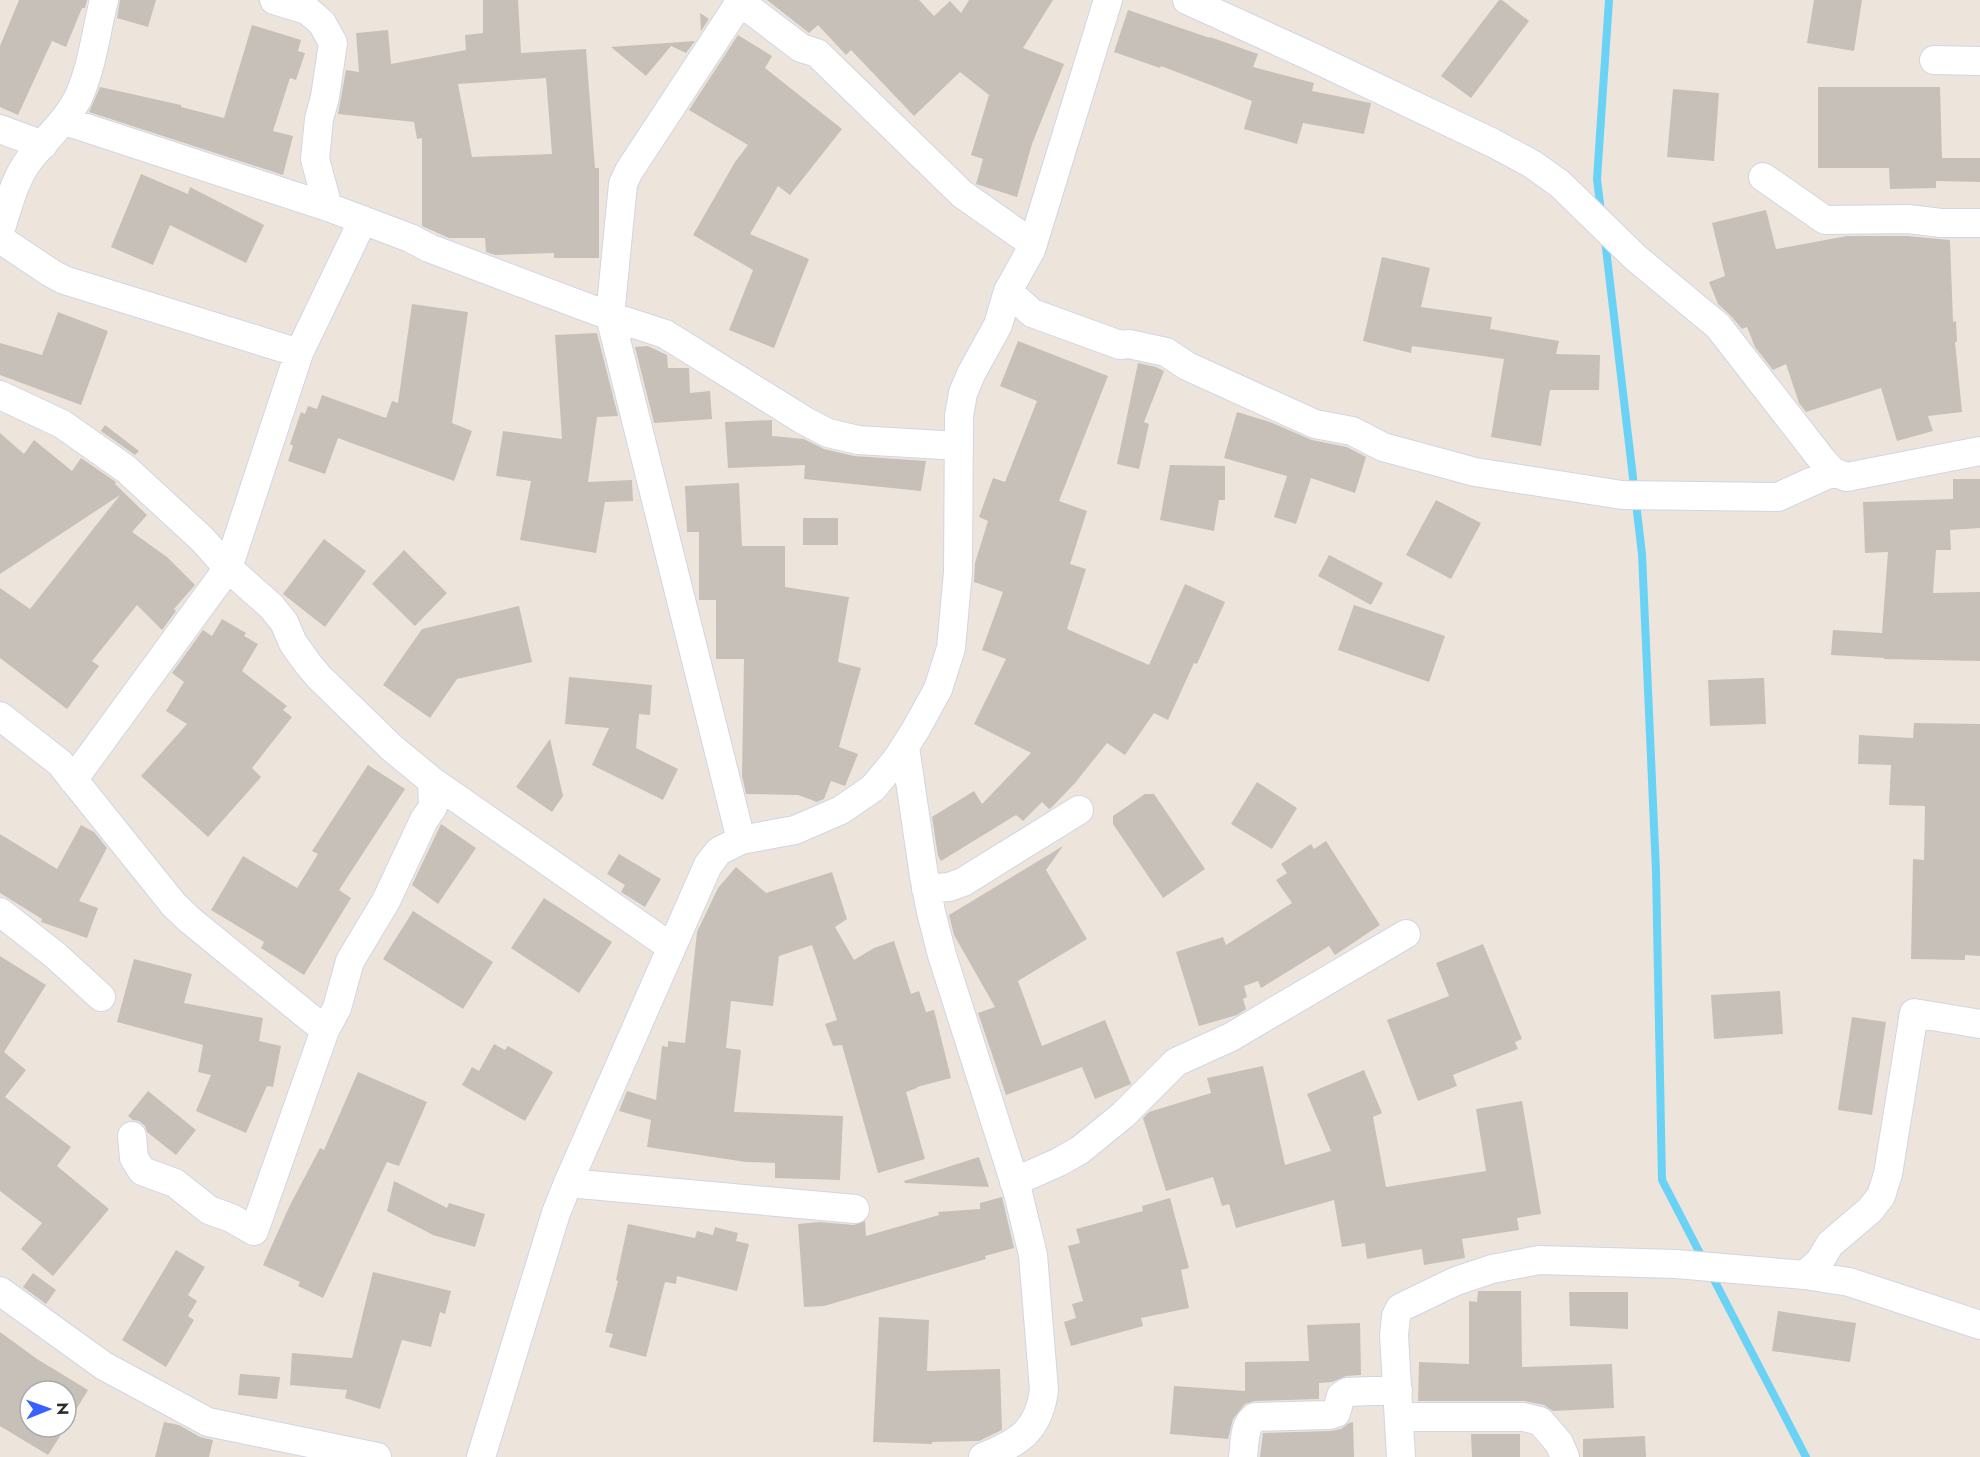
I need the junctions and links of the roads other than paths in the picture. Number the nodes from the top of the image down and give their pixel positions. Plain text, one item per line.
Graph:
1 (104, 0) edge
2 (273, 0) edge
3 (1108, 0) edge
4 (1187, 0) edge
5 (739, 1) edge
6 (1934, 60) dead end
7 (1980, 62) edge
8 (65, 121) junction
9 (0, 129) edge
10 (43, 145) junction
11 (1763, 177) dead end
12 (328, 207) junction
13 (363, 220) junction
14 (1980, 223) edge
15 (0, 231) edge
16 (0, 239) edge
17 (1033, 244) junction
18 (1008, 291) junction
19 (610, 316) junction
20 (299, 353) junction
21 (0, 395) edge
22 (959, 446) junction
23 (1980, 451) edge
24 (1833, 472) junction
25 (228, 568) junction
26 (0, 716) edge
27 (905, 747) junction
28 (73, 780) junction
29 (432, 781) junction
30 (1079, 810) dead end
31 (741, 840) junction
32 (926, 889) junction
33 (0, 912) edge
34 (1406, 934) dead end
35 (671, 947) junction
36 (101, 997) dead end
37 (1980, 1024) edge
38 (325, 1030) junction
39 (132, 1136) dead end
40 (1014, 1182) junction
41 (568, 1184) junction
42 (855, 1209) dead end
43 (1804, 1275) junction
44 (0, 1291) edge
45 (1980, 1324) edge
46 (1399, 1404) junction
47 (377, 1457) edge
48 (481, 1457) edge
49 (983, 1457) edge
50 (1243, 1457) edge
51 (1401, 1457) edge
52 (1565, 1457) edge

1 - 8 street
2 - 12 street
3 - 17 street
4 - 24 street
5 - 17 street
5 - 19 street
6 - 7 street
8 - 10 street
8 - 12 street
9 - 10 street
10 - 15 street
11 - 14 street
12 - 13 street
13 - 19 street
13 - 20 street
16 - 20 street
17 - 18 street
18 - 22 street
18 - 24 street
19 - 22 street
19 - 31 street
20 - 25 street
21 - 25 street
22 - 27 street
23 - 24 street
25 - 28 street
25 - 29 street
26 - 28 street
27 - 31 street
27 - 32 street
28 - 38 street
29 - 35 street
29 - 38 street
30 - 32 street
31 - 35 street
32 - 40 street
33 - 36 street
34 - 40 street
35 - 41 street
37 - 43 street
38 - 39 street
40 - 49 street
41 - 42 street
41 - 48 street
43 - 45 street
43 - 46 street
44 - 47 street
46 - 50 street
46 - 51 street
46 - 52 street

